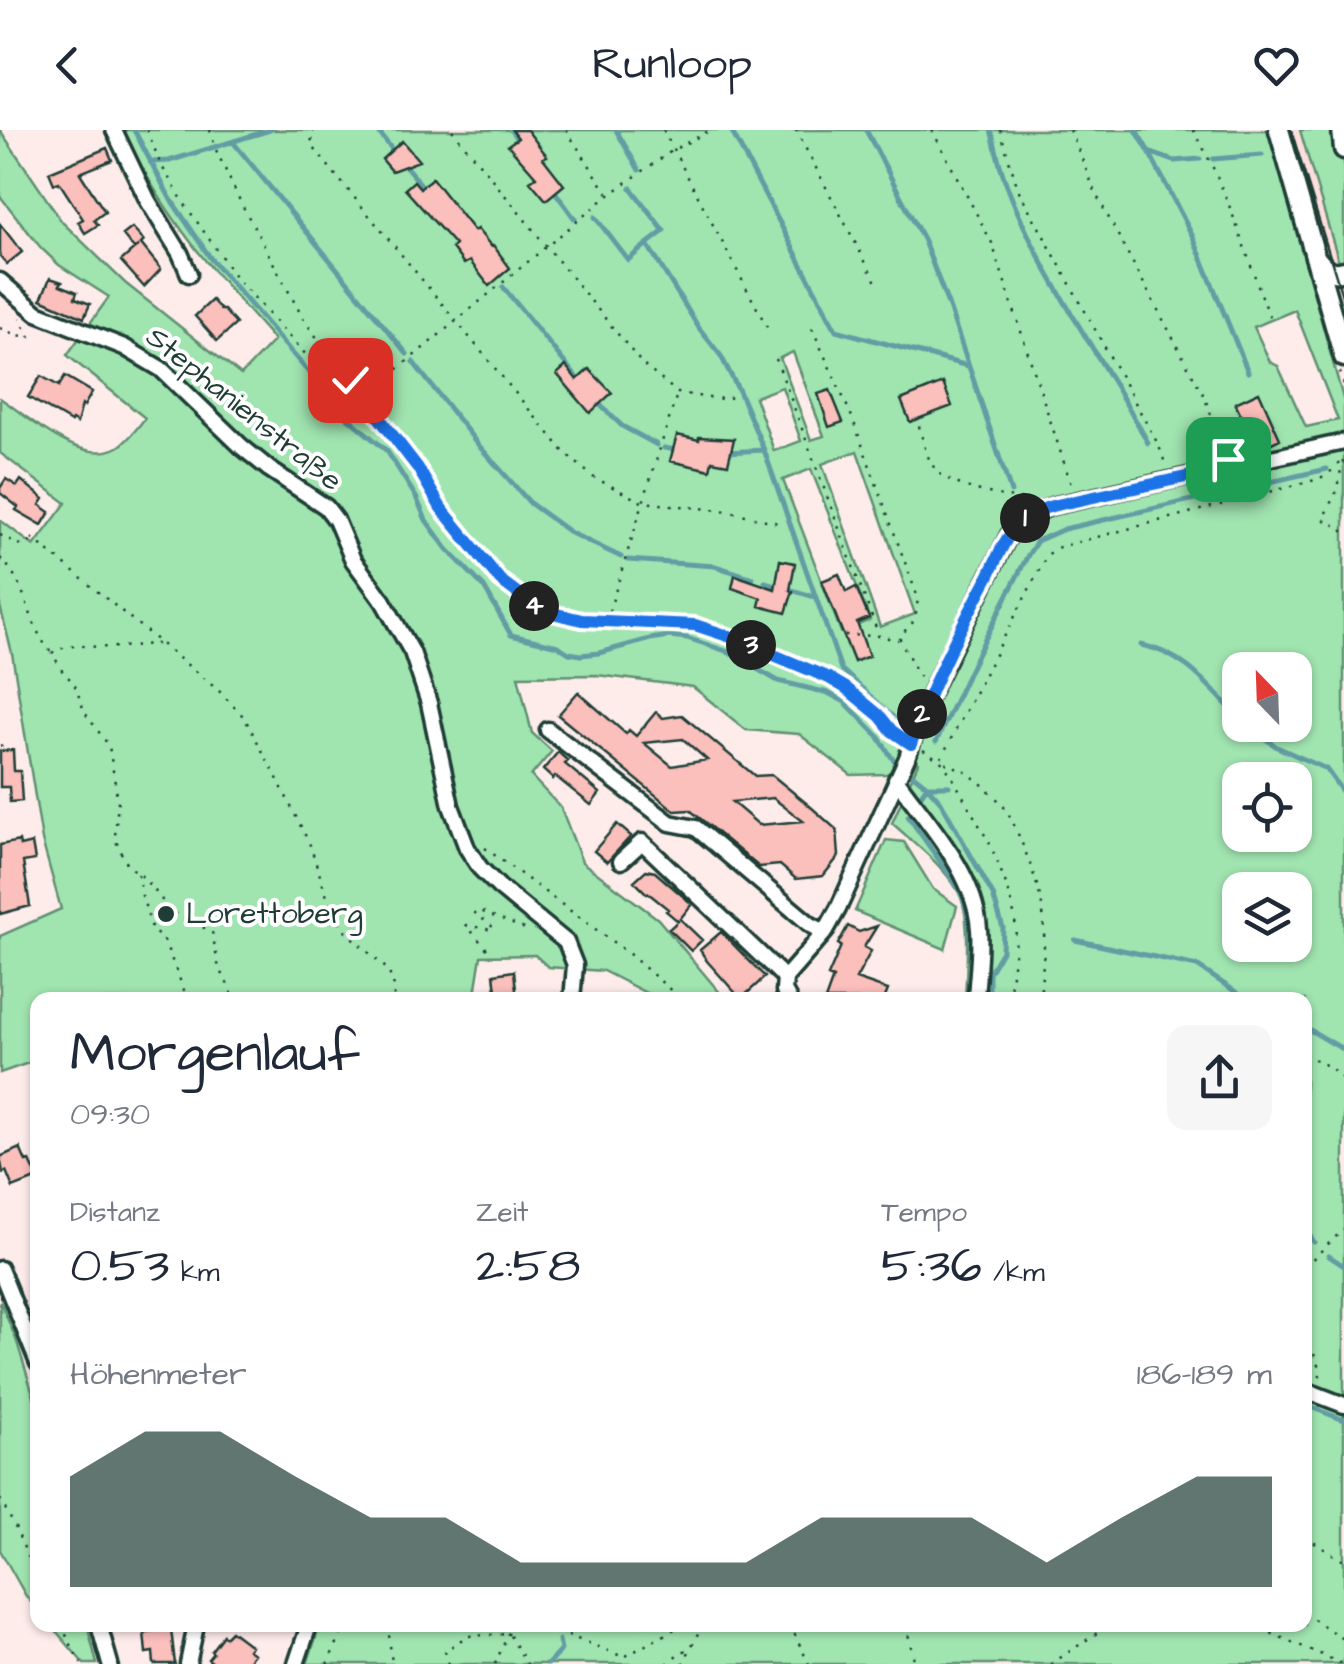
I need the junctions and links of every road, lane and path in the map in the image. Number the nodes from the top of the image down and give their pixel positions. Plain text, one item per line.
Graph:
1 (114, 130) edge
2 (146, 130) edge
3 (210, 130) edge
4 (314, 130) edge
5 (452, 130) edge
6 (566, 130) edge
7 (663, 130) edge
8 (711, 130) edge
9 (796, 130) edge
10 (932, 130) edge
11 (1000, 130) edge
12 (1070, 130) edge
13 (1193, 130) edge
14 (1279, 130) edge
15 (1342, 130) edge
16 (1344, 149) edge
17 (673, 150) junction
18 (609, 195) junction
19 (547, 247) junction
20 (1314, 256) junction
21 (1344, 271) edge
22 (189, 274) dead end
23 (0, 280) edge
24 (877, 284) dead end
25 (16, 311) dead end
26 (1272, 320) dead end
27 (456, 322) junction
28 (0, 328) edge
29 (812, 328) dead end
30 (768, 330) dead end
31 (1344, 357) edge
32 (776, 359) dead end
33 (340, 369) junction
34 (678, 393) junction
35 (364, 397) junction
36 (735, 397) dead end
37 (919, 426) dead end
38 (1344, 442) edge
39 (1342, 461) edge
40 (1232, 467) junction
41 (1169, 482) junction
42 (1078, 501) junction
43 (642, 502) junction
44 (1038, 510) junction
45 (782, 524) dead end
46 (1344, 534) edge
47 (0, 535) edge
48 (0, 558) edge
49 (606, 622) junction
50 (845, 635) dead end
51 (879, 636) junction
52 (900, 640) junction
53 (159, 644) junction
54 (52, 653) junction
55 (934, 686) junction
56 (548, 730) dead end
57 (913, 750) junction
58 (940, 760) junction
59 (897, 777) junction
60 (484, 847) dead end
61 (622, 861) dead end
62 (138, 872) junction
63 (532, 932) dead end
64 (825, 932) junction
65 (486, 949) dead end
66 (785, 978) junction
67 (185, 992) edge
68 (232, 992) edge
69 (394, 992) edge
70 (572, 992) edge
71 (673, 992) edge
72 (785, 992) edge
73 (976, 992) edge
74 (1010, 992) edge
75 (1040, 992) edge
76 (1312, 1058) edge
77 (1344, 1080) edge
78 (1344, 1229) edge
79 (1312, 1259) edge
80 (0, 1269) edge
81 (30, 1343) edge
82 (1312, 1352) edge
83 (1312, 1393) edge
84 (1321, 1397) junction
85 (1344, 1406) edge
86 (0, 1499) edge
87 (1312, 1542) edge
88 (1344, 1561) edge
89 (30, 1565) edge
90 (1312, 1618) edge
91 (65, 1632) edge
92 (101, 1632) edge
93 (195, 1632) edge
94 (307, 1632) edge
95 (343, 1632) edge
96 (389, 1632) edge
97 (562, 1632) edge
98 (669, 1632) edge
99 (698, 1632) edge
100 (793, 1632) edge
101 (908, 1632) edge
102 (1098, 1632) edge
103 (1268, 1632) edge
104 (510, 1634) junction
105 (1344, 1640) edge
106 (690, 1648) junction
107 (81, 1664) edge
108 (110, 1664) edge
109 (188, 1664) edge
110 (296, 1664) edge
111 (327, 1664) edge
112 (392, 1664) edge
113 (448, 1664) edge
114 (495, 1664) edge
115 (527, 1664) edge
116 (667, 1664) edge
117 (683, 1664) edge
118 (809, 1664) edge
119 (915, 1664) edge
120 (1051, 1664) edge
121 (1343, 1664) edge

1 - 22 street
2 - 33 path
3 - 33 path
4 - 27 path
5 - 19 path
6 - 18 path
7 - 17 path
8 - 17 path
9 - 24 path
10 - 42 path
11 - 41 path
12 - 40 path
13 - 26 path
14 - 20 main road
15 - 16 main road
17 - 18 path
17 - 30 path
18 - 19 path
19 - 27 path
19 - 34 path
20 - 21 main road
20 - 31 main road
23 - 70 street, Stephanienstraße
25 - 28 path
27 - 35 path
27 - 43 path
29 - 52 path
32 - 51 path
33 - 35 path
34 - 36 path
34 - 43 path
35 - 49 path
37 - 44 path
38 - 40 street
39 - 46 path
39 - 58 path
40 - 41 street
41 - 42 street
42 - 44 street
43 - 45 path
43 - 49 path
44 - 55 street
47 - 53 path
48 - 54 path
49 - 57 path
50 - 51 path
51 - 52 path
52 - 55 path
53 - 54 path
53 - 69 path
54 - 62 path
55 - 57 street
56 - 64 street
57 - 58 path
57 - 59 street
58 - 74 path
58 - 75 path
59 - 64 street
59 - 73 street
60 - 71 path
61 - 66 street
62 - 67 path
62 - 68 path
63 - 65 path
64 - 66 street
66 - 72 street
76 - 77 path
78 - 79 path
80 - 81 street
82 - 84 path
83 - 84 street
84 - 85 street
86 - 89 path
87 - 88 path
90 - 105 path
91 - 107 path
92 - 108 street
93 - 109 street
94 - 110 street
95 - 111 path
96 - 112 path
97 - 98 path
99 - 106 path
100 - 118 path
101 - 119 path
102 - 120 path
103 - 121 path
104 - 113 path
104 - 114 path
104 - 115 path
106 - 116 path
106 - 117 path

